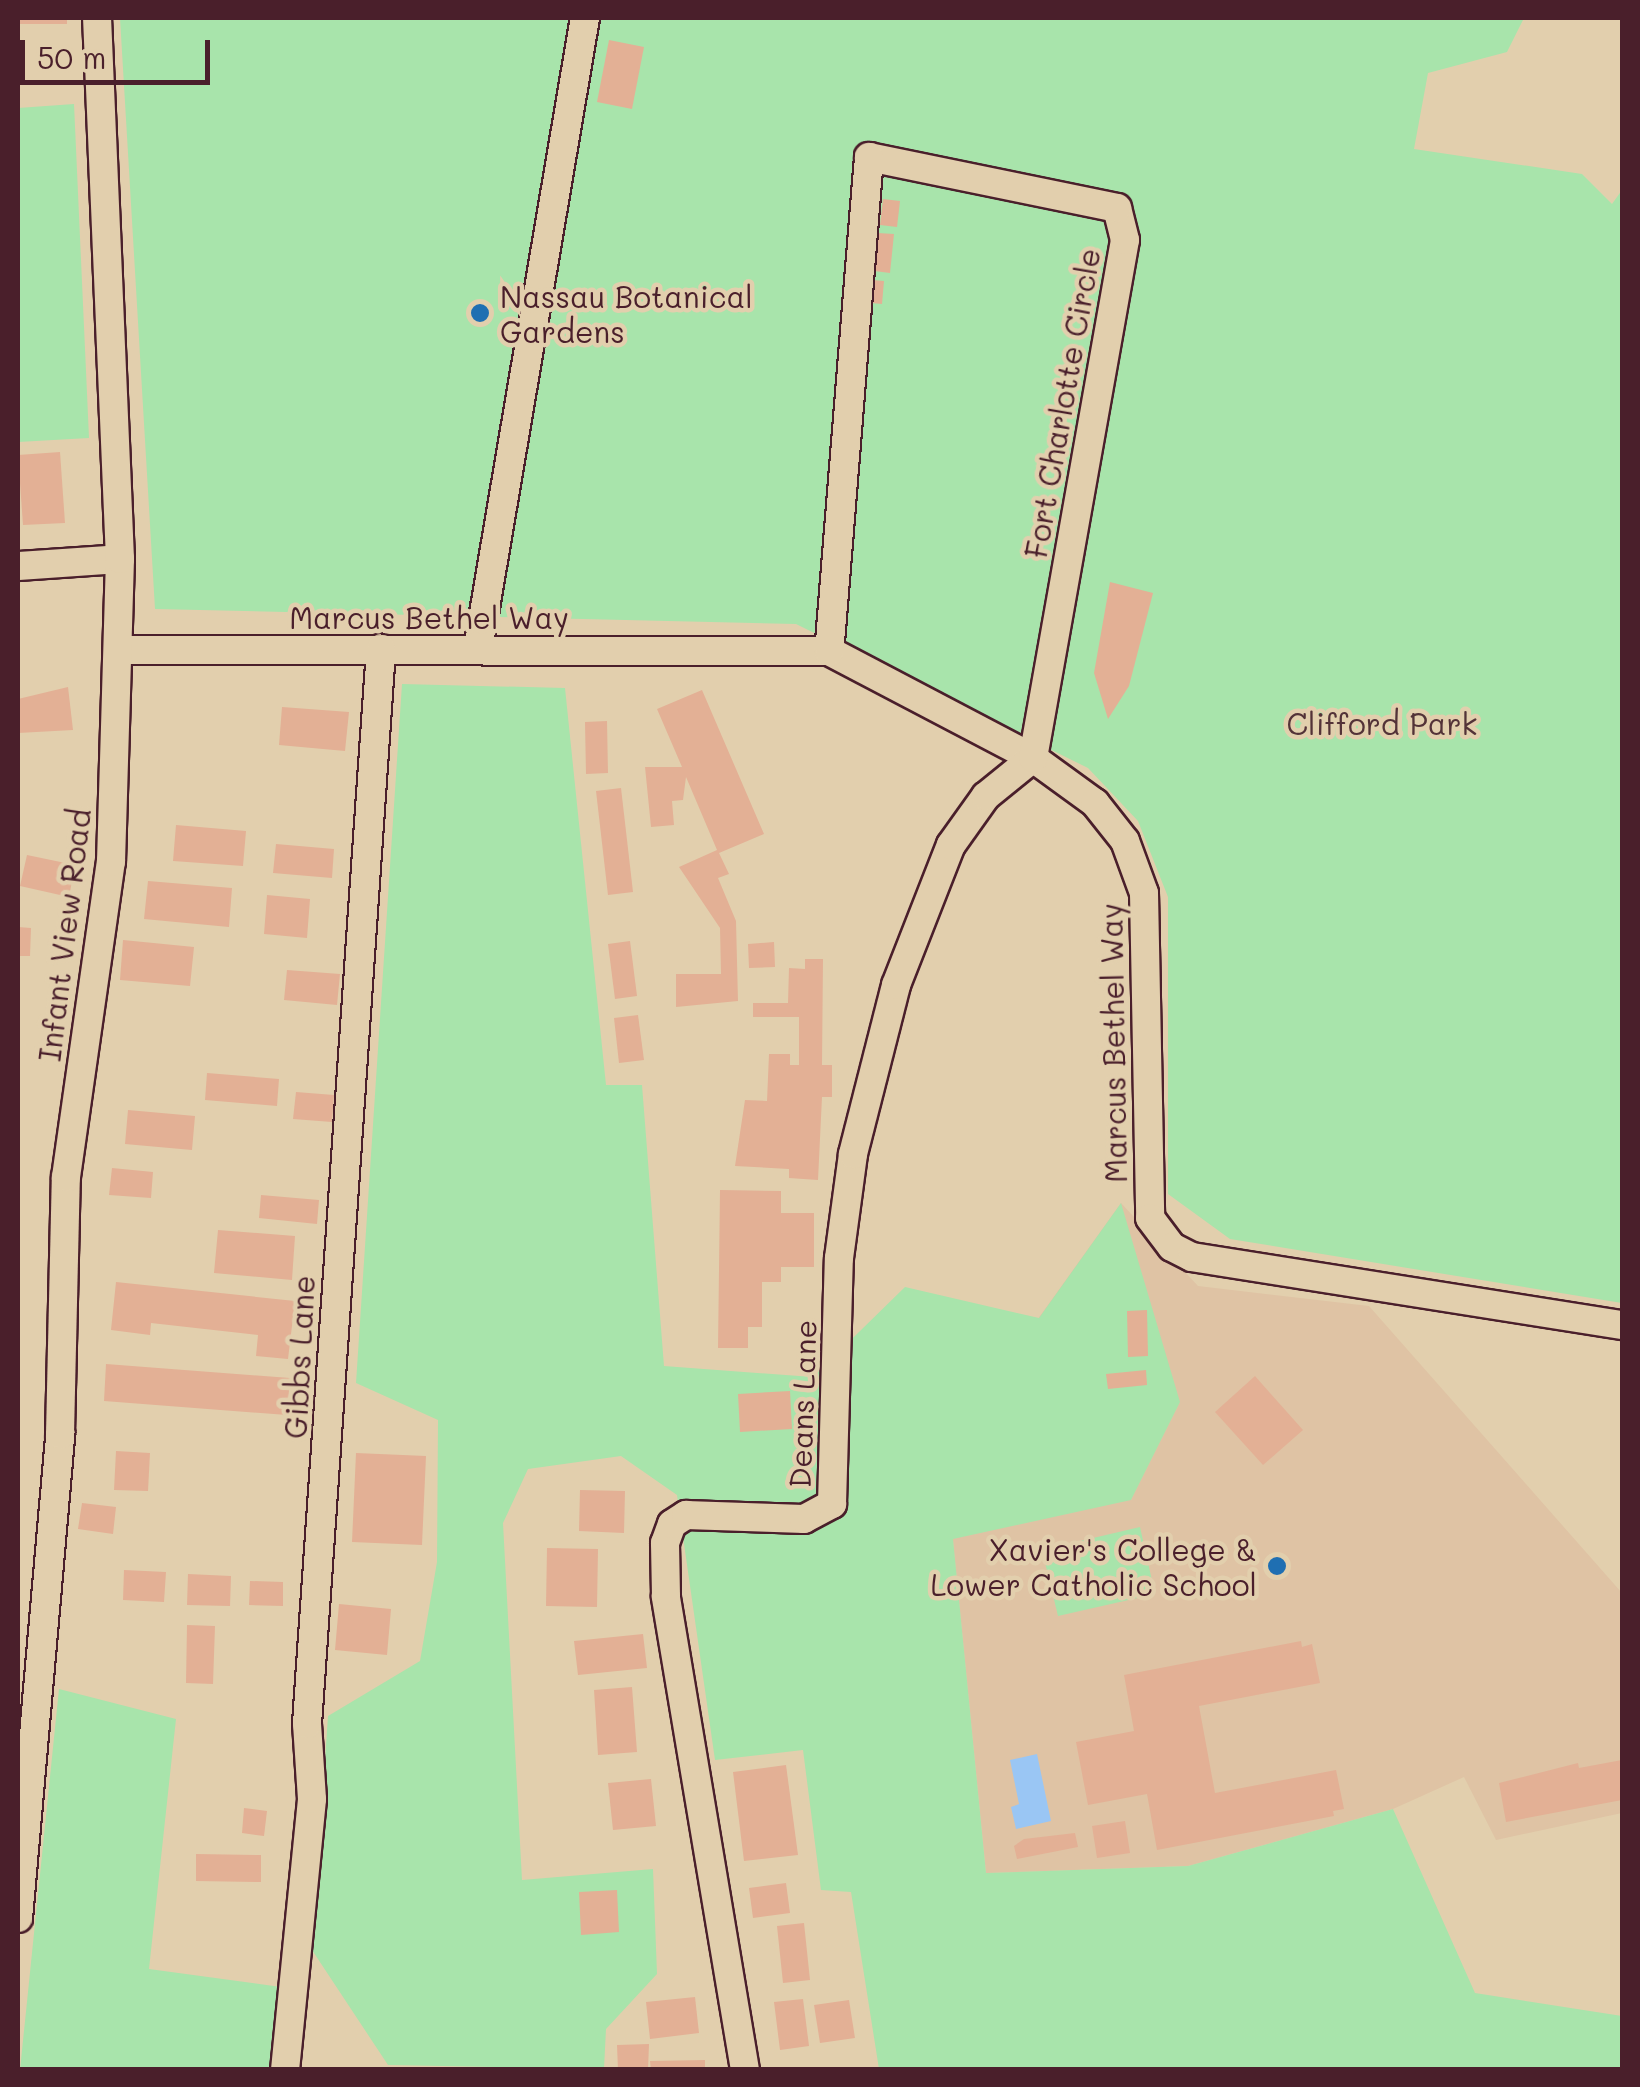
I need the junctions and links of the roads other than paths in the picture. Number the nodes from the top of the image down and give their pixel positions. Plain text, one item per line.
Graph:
1 (97, 18) edge
2 (585, 18) edge
3 (120, 559) junction
4 (18, 566) edge
5 (382, 648) junction
6 (478, 649) junction
7 (119, 650) junction
8 (829, 651) junction
9 (1033, 758) junction
10 (1622, 1326) edge
11 (18, 1918) edge
12 (285, 2070) edge
13 (744, 2070) edge

1 - 3 street, Infant View Road
2 - 6 street
3 - 4 street
3 - 7 street, Infant View Road
5 - 6 street, Marcus Bethel Way
5 - 7 street, Marcus Bethel Way
5 - 12 street, Gibbs Lane
6 - 8 street, Marcus Bethel Way
7 - 11 street, Infant View Road
8 - 9 street, Marcus Bethel Way
8 - 9 street, Fort Charlotte Circle
9 - 10 street, Marcus Bethel Way
9 - 13 street, Deans Lane

